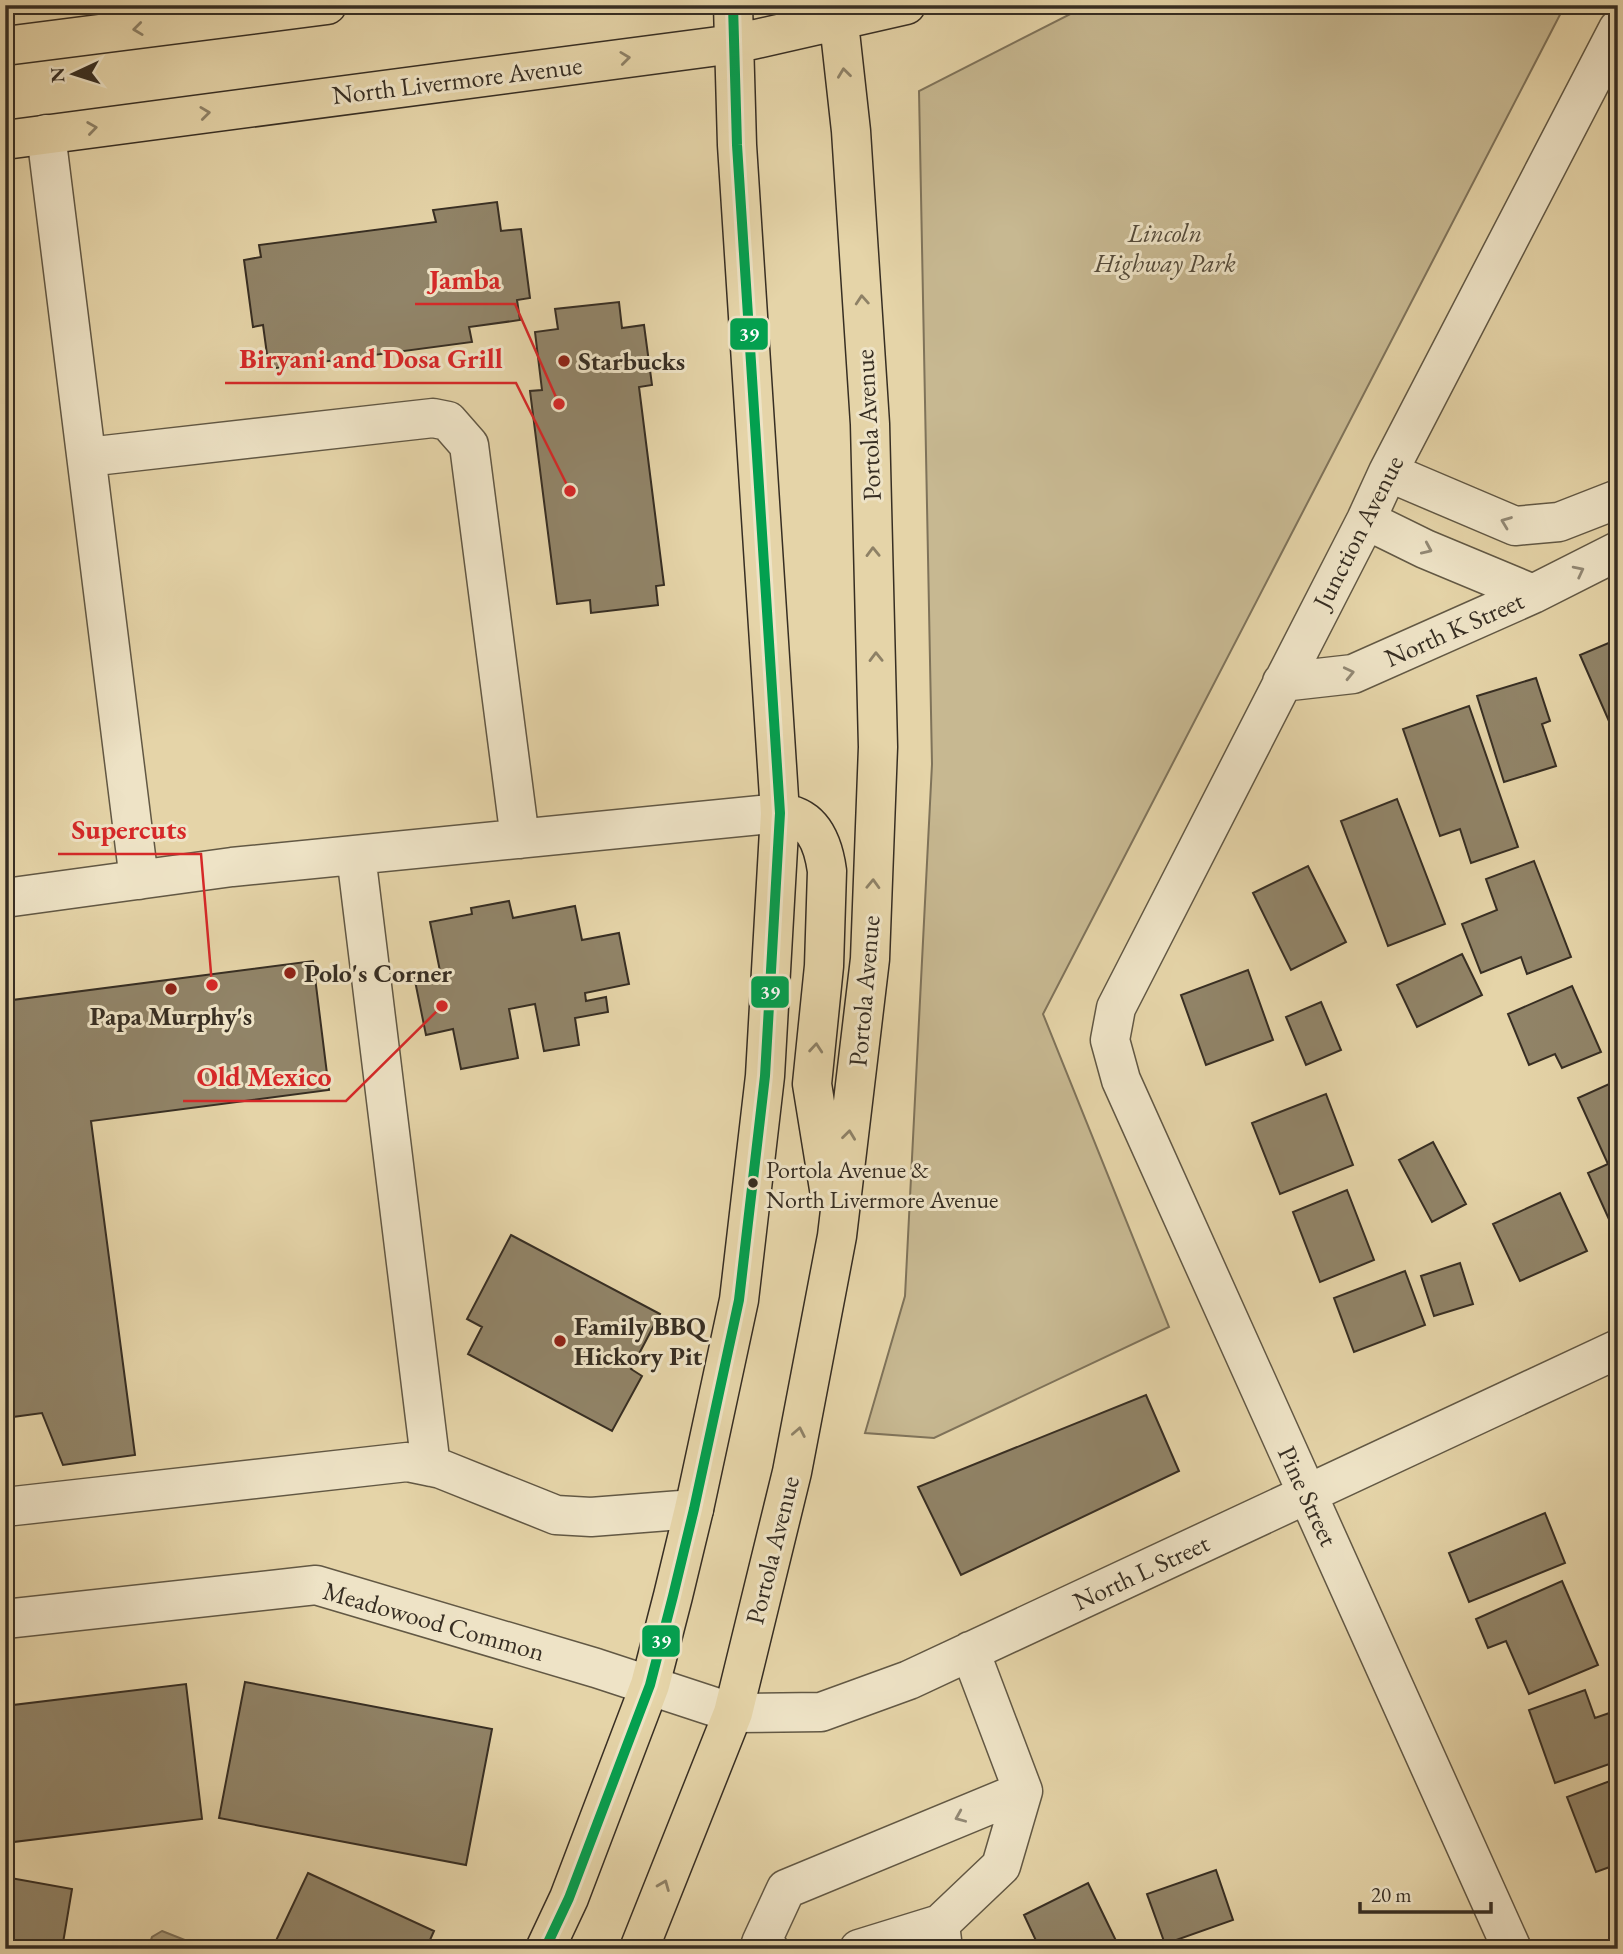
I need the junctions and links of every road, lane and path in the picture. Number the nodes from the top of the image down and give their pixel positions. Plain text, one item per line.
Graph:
1 (327, 5) edge
2 (733, 5) edge
3 (906, 5) edge
4 (838, 13) edge
5 (1618, 29) edge
6 (734, 44) junction
7 (5, 46) edge
8 (46, 134) junction
9 (5, 140) edge
10 (88, 457) junction
11 (1388, 472) junction
12 (1618, 499) edge
13 (1366, 520) junction
14 (1618, 551) edge
15 (1533, 594) junction
16 (1282, 682) junction
17 (780, 813) junction
18 (520, 839) junction
19 (356, 855) junction
20 (139, 880) junction
21 (5, 898) edge
22 (1110, 1041) joint
23 (837, 1236) junction
24 (1618, 1349) edge
25 (431, 1467) junction
26 (1307, 1494) junction
27 (5, 1507) edge
28 (694, 1509) junction
29 (5, 1619) edge
30 (970, 1651) junction
31 (650, 1685) junction
32 (733, 1713) junction
33 (1023, 1791) junction
34 (942, 1936) edge
35 (545, 1949) edge
36 (639, 1949) edge
37 (769, 1949) edge
38 (859, 1949) edge
39 (1512, 1949) edge

1 -> 7 main road
2 - 6 main road
3 - 4 main road, North Livermore Avenue
4 - 6 main road, North Livermore Avenue
23 -> 4 main road, Portola Avenue
5 - 11 street, Junction Avenue
8 -> 6 main road, North Livermore Avenue
6 - 17 main road
8 - 9 main road, North Livermore Avenue
8 - 10 street
10 - 18 street
10 - 20 street
12 -> 11 street
11 - 13 street, Junction Avenue
13 -> 15 street
13 - 16 street, Junction Avenue
15 -> 14 street, North K Street
16 -> 15 street, North K Street
16 - 22 street, Junction Avenue
17 - 18 street
23 -> 17 main road
17 - 28 main road
18 - 19 street
19 - 20 street
19 - 25 street
20 - 21 street
22 - 26 street, Pine Street
32 -> 23 main road, Portola Avenue
24 - 26 street, North L Street
25 - 27 street
25 - 28 street
26 - 30 street, North L Street
26 - 39 street, Pine Street
28 - 31 main road
29 - 31 street, Meadowood Common
30 - 32 street, North L Street
30 - 33 street
31 - 32 street, North L Street
31 - 35 main road
36 -> 32 main road, Portola Avenue
33 - 34 street
33 -> 37 street
34 - 38 street

